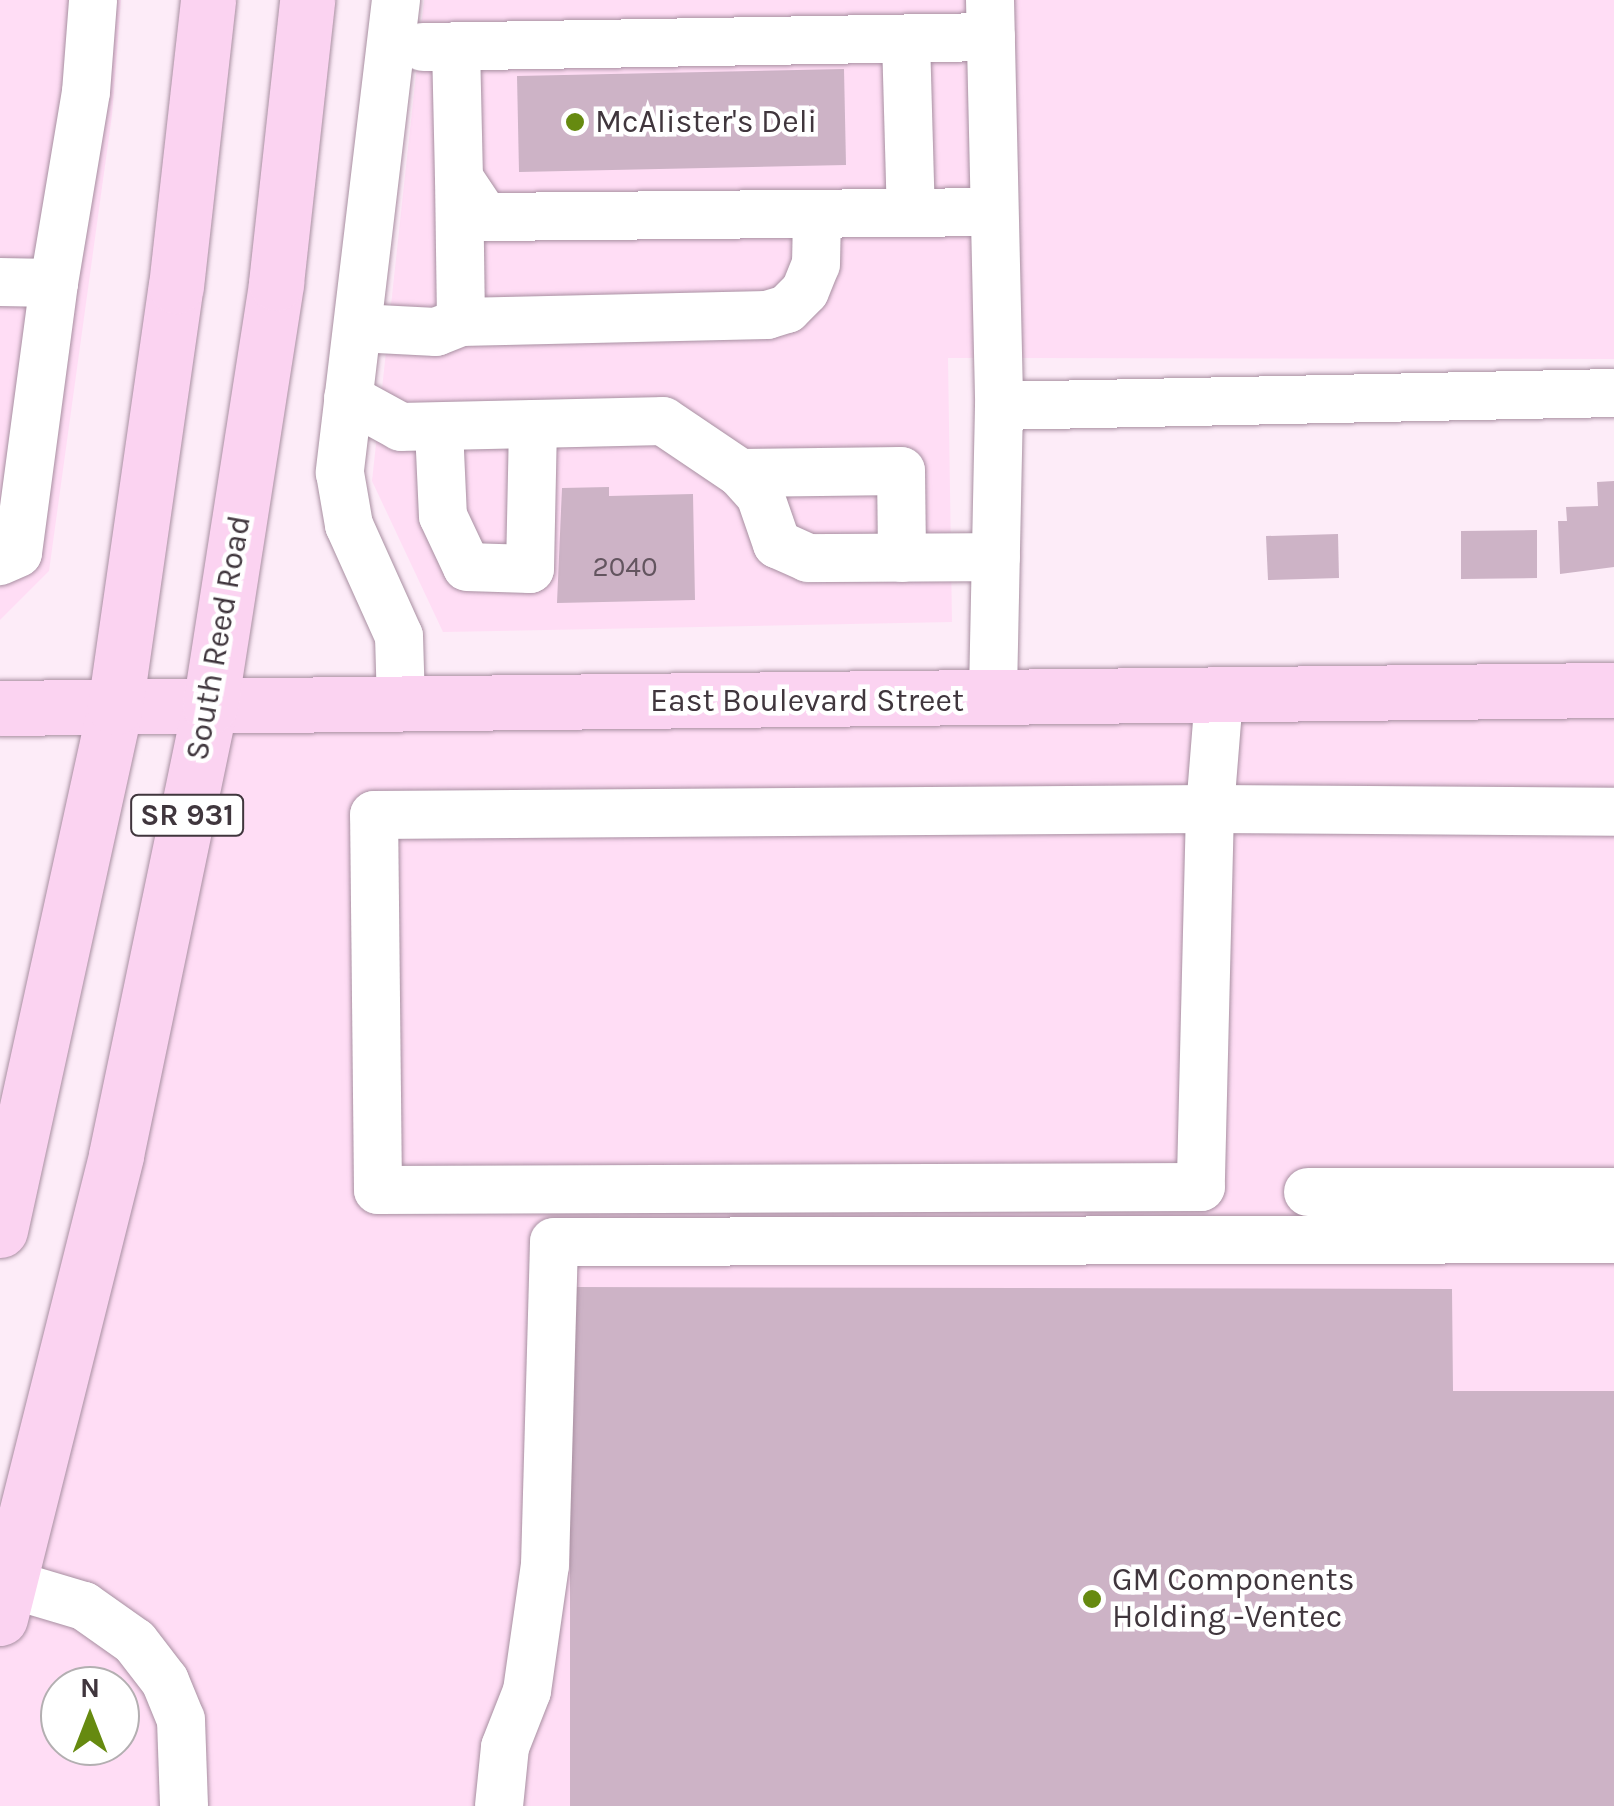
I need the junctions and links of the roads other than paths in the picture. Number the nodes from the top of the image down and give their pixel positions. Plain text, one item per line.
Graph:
1 (93, 0) edge
2 (208, 0) edge
3 (306, 0) edge
4 (396, 0) edge
5 (990, 18) edge
6 (906, 38) junction
7 (456, 46) junction
8 (390, 48) junction
9 (459, 178) junction
10 (994, 212) junction
11 (911, 213) junction
12 (817, 215) junction
13 (0, 282) edge
14 (54, 283) junction
15 (462, 322) junction
16 (358, 328) junction
17 (1614, 393) edge
18 (348, 398) junction
19 (999, 406) junction
20 (533, 424) junction
21 (439, 429) junction
22 (740, 473) junction
23 (996, 557) junction
24 (902, 558) junction
25 (0, 561) edge
26 (1614, 690) edge
27 (1219, 697) junction
28 (993, 700) junction
29 (401, 704) junction
30 (210, 706) junction
31 (115, 707) junction
32 (0, 708) edge
33 (1210, 809) junction
34 (1614, 812) edge
35 (1308, 1192) dead end
36 (1614, 1192) edge
37 (0, 1230) edge
38 (1614, 1239) edge
39 (5, 1601) edge
40 (184, 1806) edge
41 (499, 1806) edge

1 - 14 lane
2 - 31 main road, SR 931
3 - 30 main road, South Reed Road / SR 931
4 - 8 lane
5 - 6 lane
5 - 10 lane
6 - 7 lane
6 - 11 lane
7 - 8 lane
7 - 9 lane
8 - 16 lane
9 - 12 lane
9 - 15 lane
10 - 11 lane
10 - 19 lane
11 - 12 lane
12 - 15 lane
13 - 14 lane
14 - 25 lane
15 - 16 lane
16 - 18 lane
17 - 19 lane
18 - 21 lane
18 - 29 lane
19 - 23 lane
20 - 21 lane
20 - 21 lane
20 - 22 lane
22 - 24 lane
22 - 24 lane
23 - 24 lane
23 - 28 lane
26 - 27 main road, East Boulevard Street
27 - 28 main road, East Boulevard Street
27 - 33 lane
28 - 29 main road, East Boulevard Street
29 - 30 main road, East Boulevard Street
30 - 31 main road, East Boulevard Street
30 - 39 main road, South Reed Road / SR 931
31 - 32 main road, East Boulevard Street
31 - 37 main road, SR 931
33 - 33 lane
33 - 34 lane
35 - 36 lane
38 - 41 lane
39 - 40 lane

